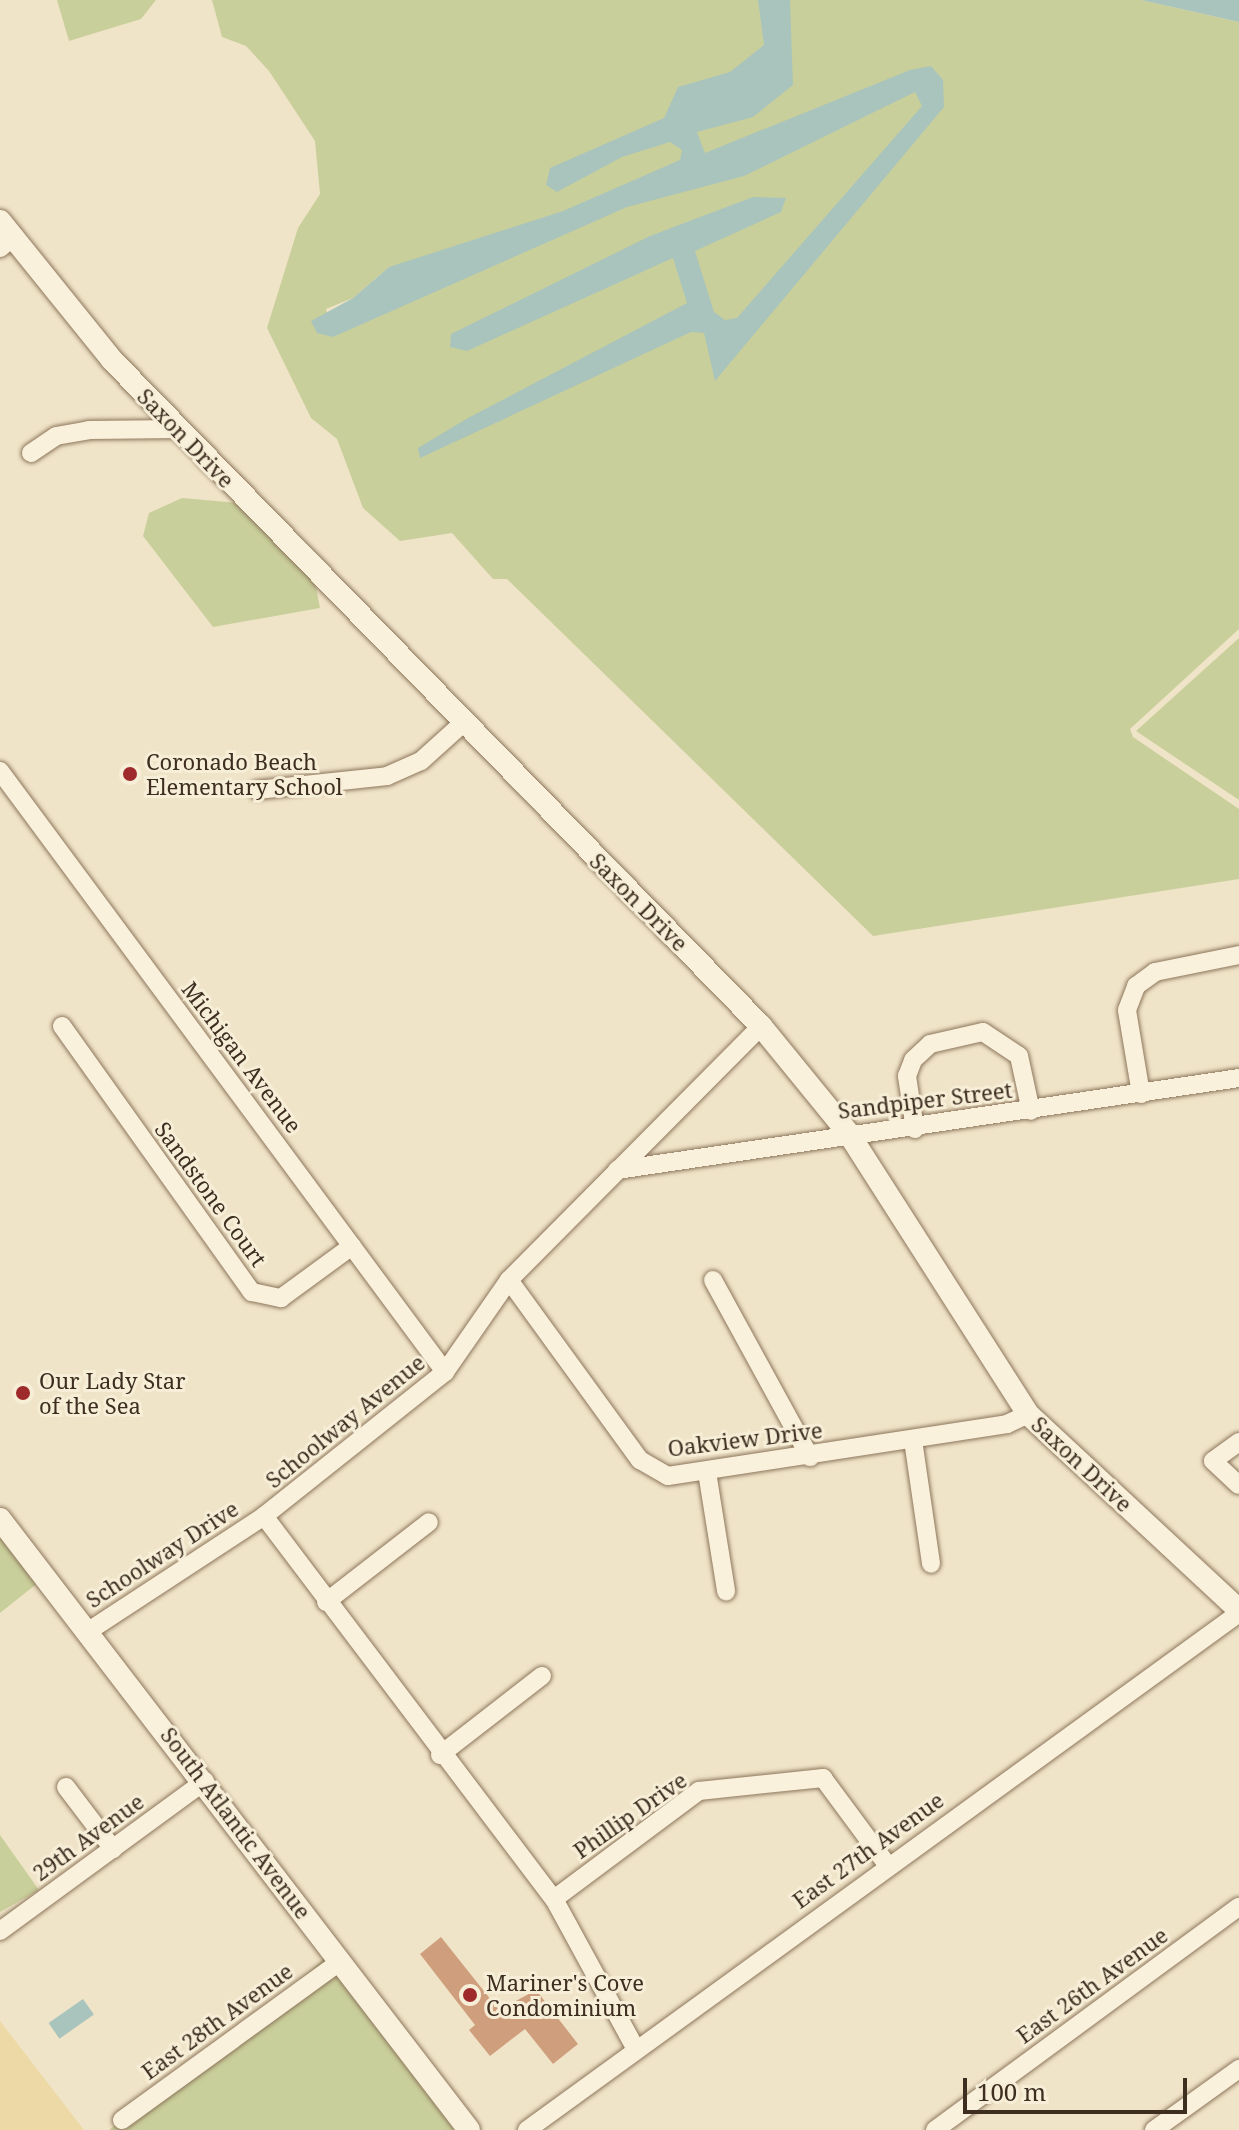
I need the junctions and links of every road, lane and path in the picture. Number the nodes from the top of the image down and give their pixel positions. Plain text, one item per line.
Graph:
1 (4, 235) edge
2 (178, 429) junction
3 (31, 453) dead end
4 (463, 723) junction
5 (0, 771) edge
6 (257, 790) dead end
7 (1239, 955) edge
8 (62, 1026) dead end
9 (761, 1026) junction
10 (1239, 1078) edge
11 (1141, 1094) junction
12 (1031, 1111) junction
13 (915, 1129) junction
14 (849, 1134) junction
15 (617, 1170) junction
16 (352, 1246) junction
17 (509, 1280) junction
18 (713, 1280) dead end
19 (445, 1372) junction
20 (1028, 1414) junction
21 (913, 1440) junction
22 (1239, 1442) edge
23 (810, 1457) junction
24 (707, 1472) junction
25 (1239, 1485) edge
26 (264, 1516) junction
27 (0, 1519) edge
28 (429, 1522) dead end
29 (931, 1564) dead end
30 (726, 1591) dead end
31 (326, 1602) junction
32 (1239, 1611) edge
33 (87, 1632) junction
34 (542, 1676) dead end
35 (440, 1755) junction
36 (205, 1781) junction
37 (66, 1787) dead end
38 (113, 1849) junction
39 (888, 1866) junction
40 (554, 1899) junction
41 (1239, 1907) edge
42 (0, 1931) edge
43 (341, 1961) junction
44 (634, 2046) junction
45 (1239, 2069) edge
46 (122, 2120) dead end
47 (469, 2130) edge
48 (527, 2130) edge
49 (935, 2130) edge
50 (1154, 2130) edge

1 - 2 street, Saxon Drive
2 - 3 street
2 - 4 street, Saxon Drive
4 - 6 street
4 - 9 street, Saxon Drive
5 - 16 street, Michigan Avenue
7 - 11 street
8 - 16 street, Sandstone Court
9 - 14 street, Saxon Drive
9 - 15 street, Schoolway Avenue
10 - 11 street, Sandpiper Street
11 - 12 street, Sandpiper Street
12 - 13 street, Sandpiper Street
12 - 13 street
13 - 14 street, Sandpiper Street
14 - 15 street, Sandpiper Street
14 - 20 street, Saxon Drive
15 - 17 street, Schoolway Avenue
16 - 19 street, Michigan Avenue
17 - 19 street, Schoolway Avenue
17 - 24 street, Oakview Drive
18 - 23 street
19 - 26 street, Schoolway Avenue
20 - 21 street, Oakview Drive
20 - 32 street, Saxon Drive
21 - 23 street, Oakview Drive
21 - 29 street
22 - 25 street
23 - 24 street, Oakview Drive
24 - 30 street
26 - 31 street, Schoolway Avenue
26 - 33 street, Schoolway Drive
27 - 33 street, South Atlantic Avenue
28 - 31 street
31 - 35 street, Schoolway Avenue
32 - 39 street, East 27th Avenue
33 - 36 street, South Atlantic Avenue
34 - 35 street
35 - 40 street, Schoolway Avenue
36 - 38 street, 29th Avenue
36 - 43 street, South Atlantic Avenue
37 - 38 street
38 - 42 street, 29th Avenue
39 - 40 street, Phillip Drive
39 - 44 street, East 27th Avenue
40 - 44 street, Schoolway Avenue
41 - 49 street, East 26th Avenue
43 - 46 street, East 28th Avenue
43 - 47 street, South Atlantic Avenue
44 - 48 street, East 27th Avenue
45 - 50 street

